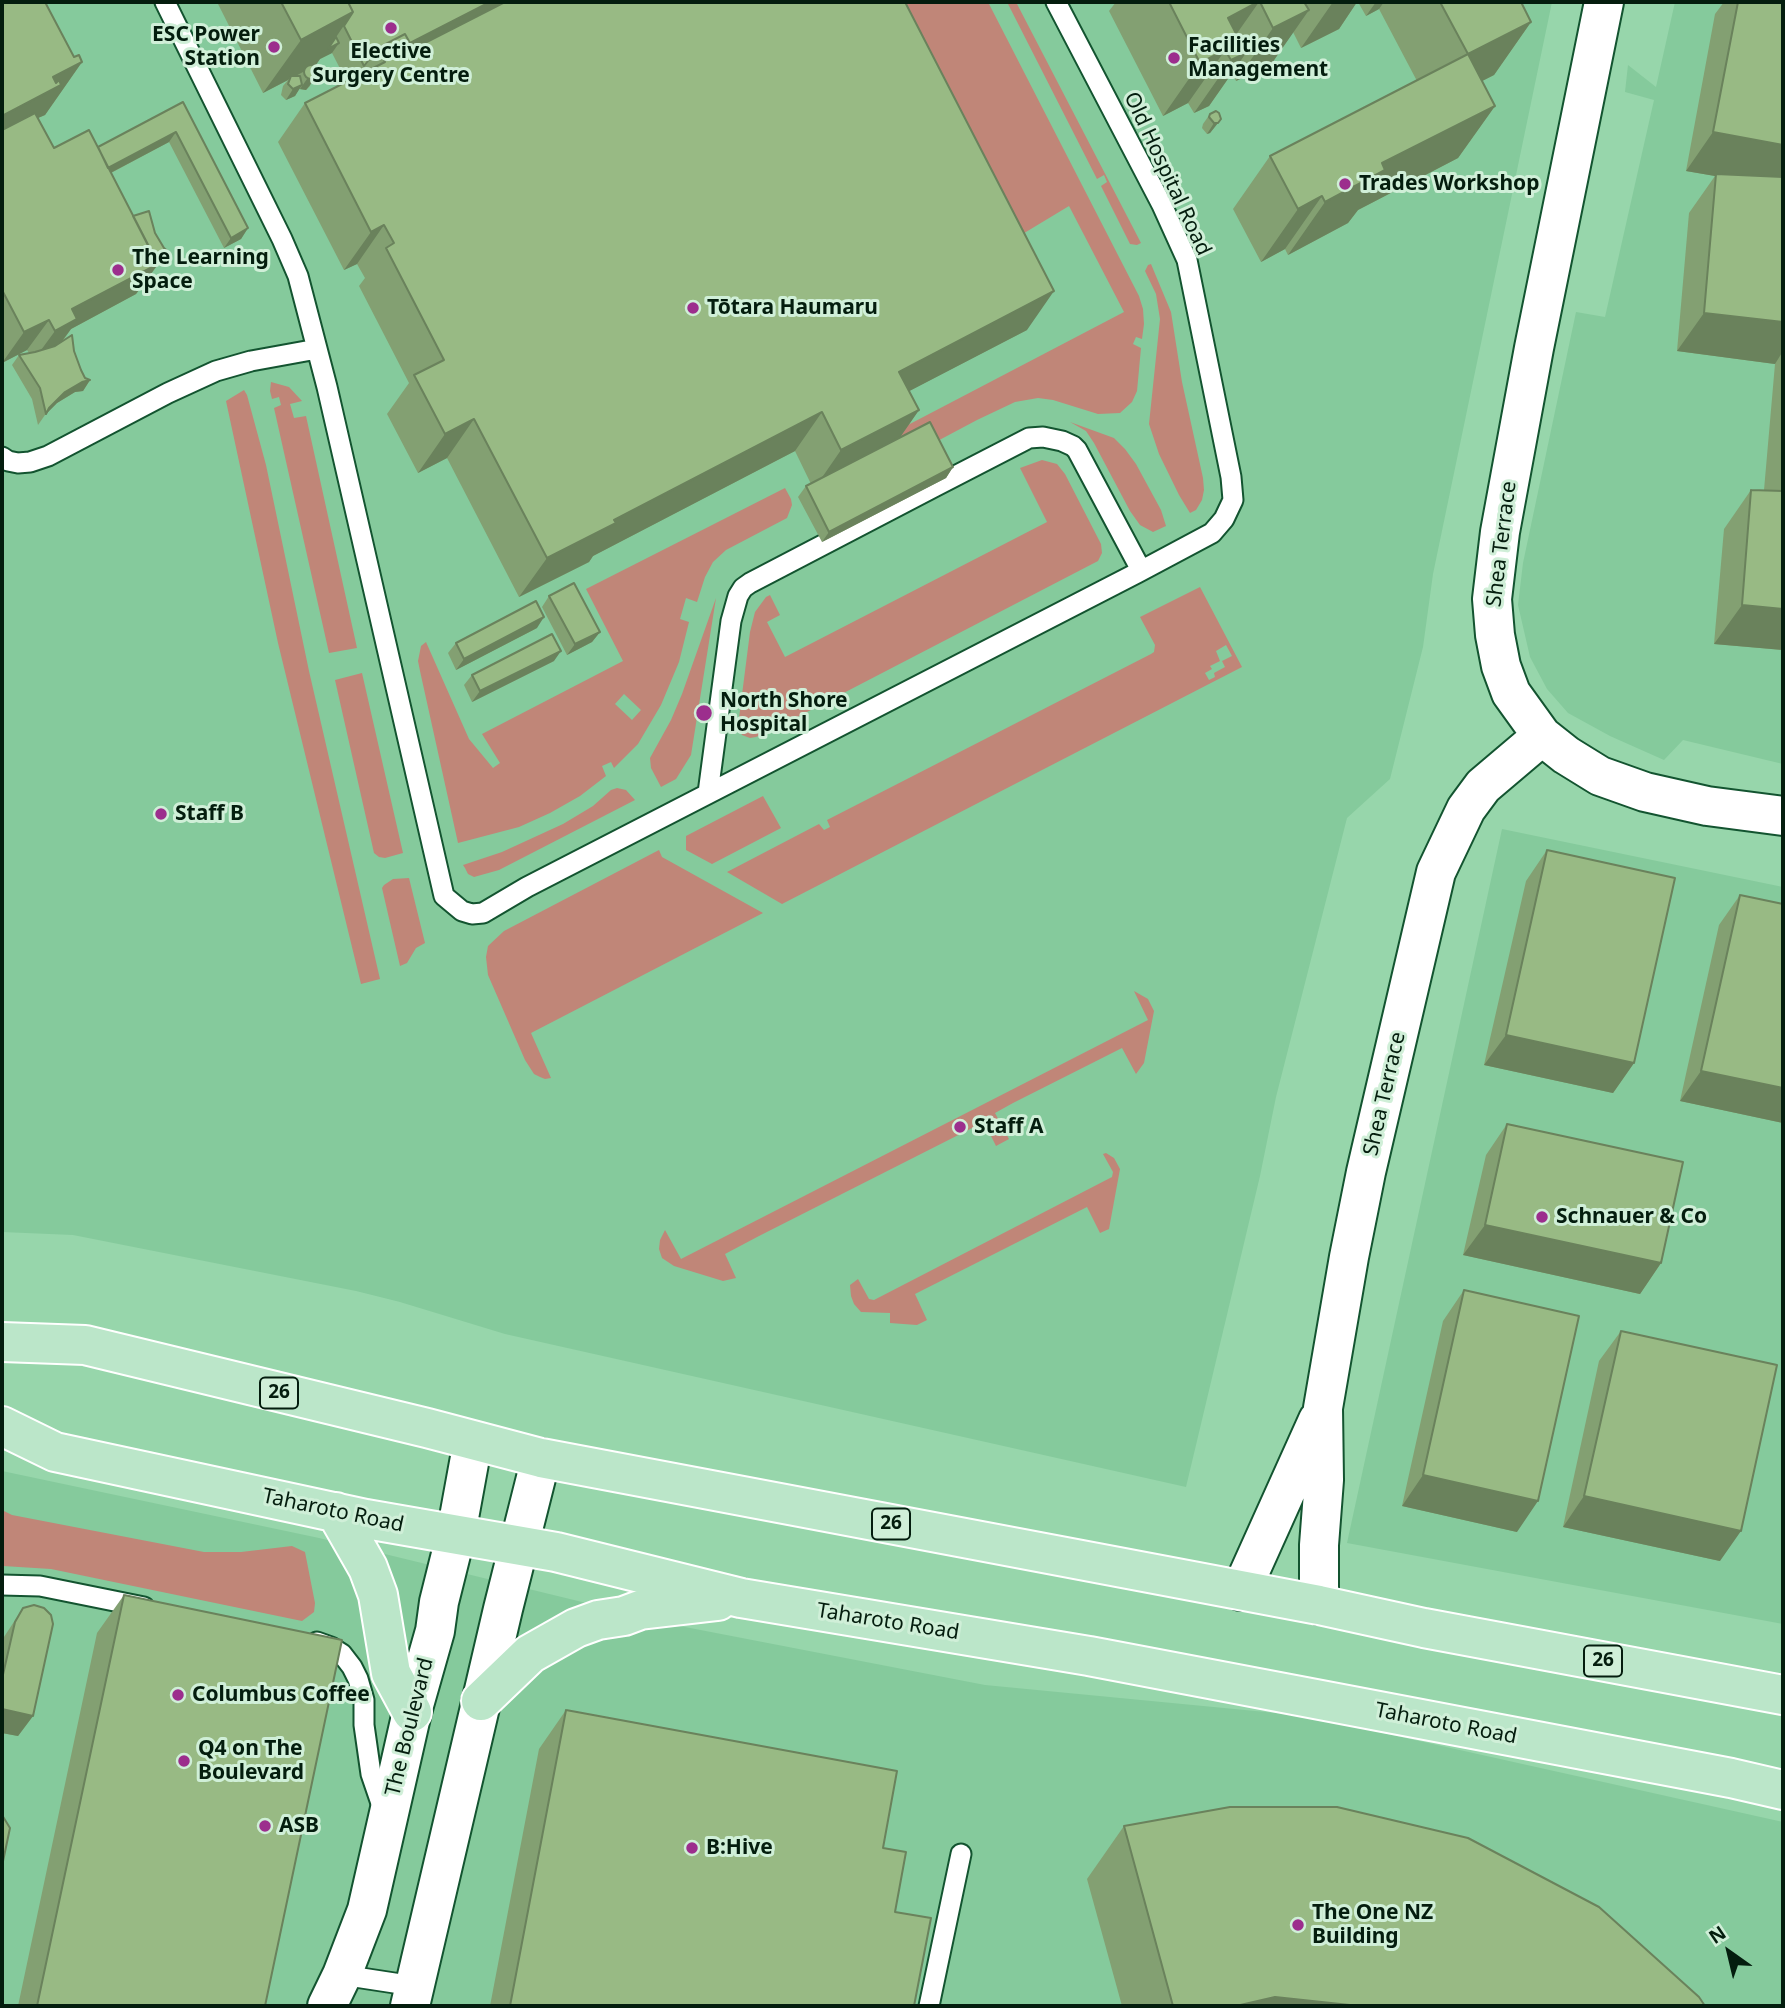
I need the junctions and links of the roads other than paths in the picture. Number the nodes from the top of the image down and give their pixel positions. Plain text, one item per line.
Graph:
1 (165, 2) edge
2 (1056, 2) edge
3 (1604, 2) edge
4 (317, 349) junction
5 (2, 457) edge
6 (1141, 570) junction
7 (1542, 736) junction
8 (708, 793) junction
9 (1783, 816) edge
10 (2, 1342) edge
11 (1323, 1408) junction
12 (2, 1426) edge
13 (473, 1441) junction
14 (541, 1458) junction
15 (336, 1512) junction
16 (456, 1534) junction
17 (519, 1544) junction
18 (2, 1585) edge
19 (1241, 1591) junction
20 (741, 1598) junction
21 (1319, 1605) junction
22 (156, 1609) edge
23 (304, 1640) edge
24 (1783, 1695) edge
25 (481, 1701) junction
26 (412, 1712) junction
27 (1731, 1778) junction
28 (1783, 1790) edge
29 (1783, 1799) edge
30 (387, 1820) junction
31 (961, 1854) dead end
32 (334, 1991) edge
33 (412, 1996) edge
34 (929, 2006) edge

1 - 4 lane
2 - 6 lane, Old Hospital Road
3 - 7 street, Shea Terrace
4 - 5 lane
4 - 8 lane
6 - 8 lane
6 - 8 lane
7 - 9 street
7 - 11 street, Shea Terrace
10 - 13 main road, 26
11 - 19 street, Shea Terrace
11 - 21 street, Shea Terrace
12 - 15 main road, Taharoto Road
13 - 14 main road, 26
13 - 16 street, The Boulevard
14 - 17 street
14 - 19 main road, 26
15 - 16 main road, Taharoto Road
15 - 26 main road
16 - 17 main road, Taharoto Road
16 - 26 street, The Boulevard
17 - 20 main road, Taharoto Road
17 - 25 street
18 - 22 lane
19 - 21 main road, 26
20 - 25 main road
20 - 27 main road, Taharoto Road
21 - 24 main road, 26
23 - 30 lane
25 - 33 street
26 - 30 street, The Boulevard
27 - 28 main road, Taharoto Road
27 - 29 main road
30 - 32 street, The Boulevard
31 - 34 lane
32 - 33 lane

